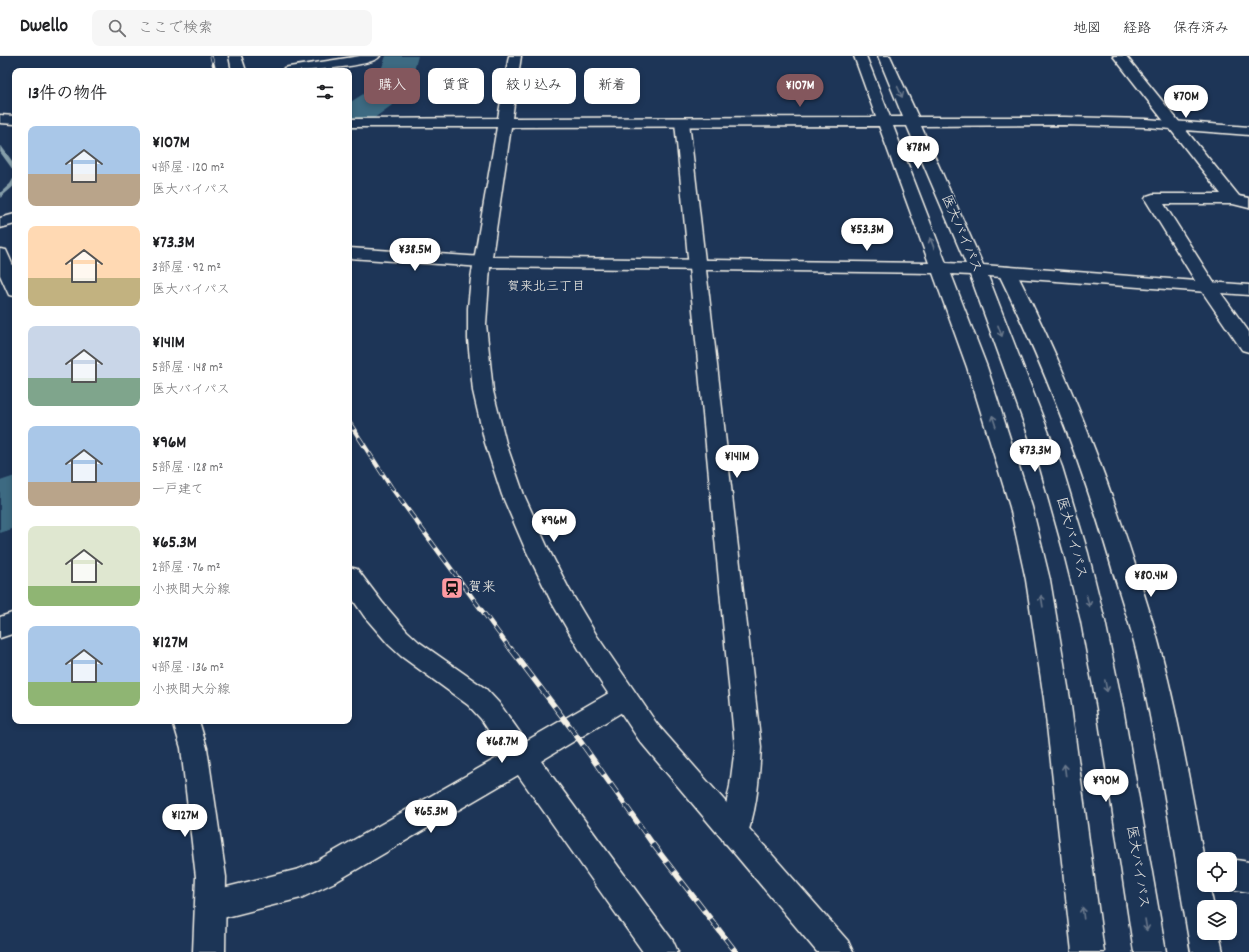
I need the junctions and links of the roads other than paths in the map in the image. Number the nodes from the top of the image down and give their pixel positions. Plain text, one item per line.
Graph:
1 (235, 56) edge
2 (374, 56) edge
3 (515, 56) edge
4 (860, 56) edge
5 (884, 56) edge
6 (1119, 56) edge
7 (238, 68) edge
8 (308, 68) edge
9 (0, 119) edge
10 (12, 120) edge
11 (913, 121) junction
12 (505, 122) junction
13 (682, 122) junction
14 (885, 122) junction
15 (352, 123) edge
16 (1174, 124) junction
17 (1249, 131) edge
18 (1241, 201) edge
19 (12, 220) edge
20 (0, 223) edge
21 (352, 253) edge
22 (0, 254) edge
23 (483, 262) junction
24 (697, 266) junction
25 (941, 268) junction
26 (976, 270) junction
27 (1007, 272) junction
28 (12, 284) edge
29 (1208, 287) junction
30 (1249, 290) edge
31 (1249, 346) edge
32 (352, 580) edge
33 (12, 623) edge
34 (0, 628) edge
35 (623, 698) junction
36 (187, 724) edge
37 (522, 758) junction
38 (734, 833) junction
39 (1197, 864) edge
40 (1237, 875) edge
41 (1249, 877) edge
42 (1201, 892) edge
43 (212, 906) junction
44 (209, 952) edge
45 (662, 952) edge
46 (836, 952) edge
47 (1088, 952) edge
48 (1150, 952) edge
49 (1207, 952) edge

1 - 7 street
2 - 8 street
3 - 12 street
4 - 14 street, 医大バイパス
5 -> 11 street, 医大バイパス
6 - 16 street
9 - 10 street
11 - 14 street
11 - 16 street
11 - 26 street, 医大バイパス
12 - 13 street
12 - 15 street
12 - 23 street
13 - 14 street
13 - 24 street
25 -> 14 street, 医大バイパス
16 - 17 street
16 - 18 street
18 - 29 street
19 - 20 street
21 - 23 street
22 - 28 street
23 - 24 street
23 - 35 street
24 - 25 street
24 - 38 street
25 - 26 street
47 -> 25 street, 医大バイパス
26 - 27 street
26 -> 48 street, 医大バイパス
27 - 29 street
27 - 39 street
29 - 30 street
29 - 31 street
32 - 37 street
33 - 34 street
35 - 37 street
35 - 38 street
36 - 43 street
37 - 43 street
37 - 45 street
38 - 46 street
40 - 41 street
42 - 49 street
43 - 44 street

